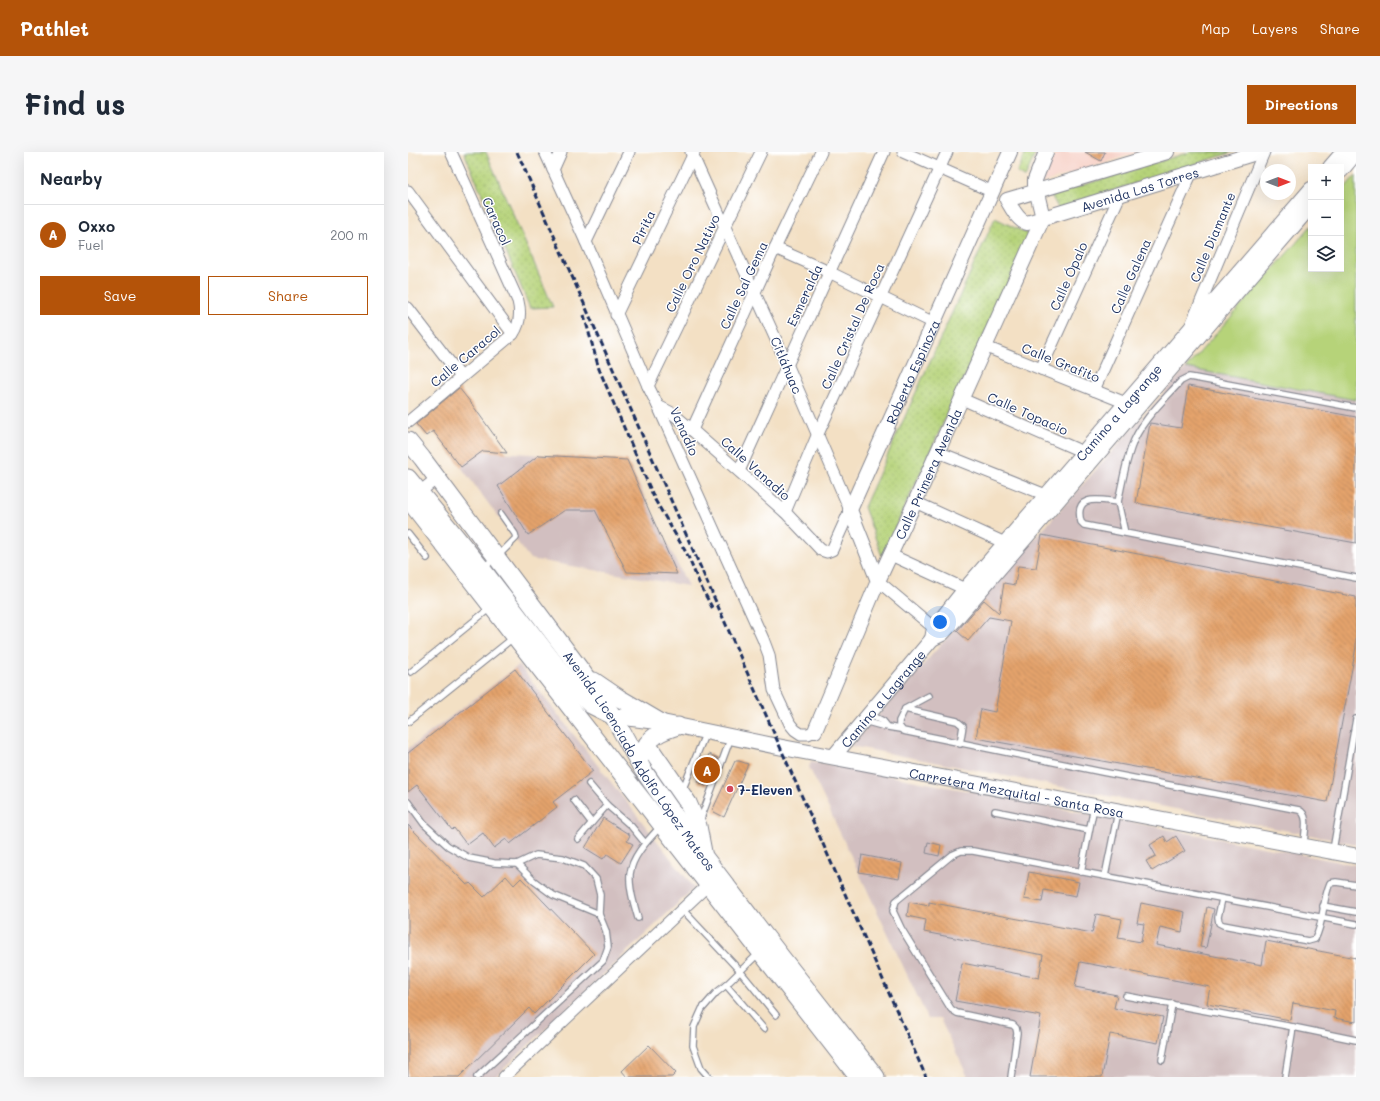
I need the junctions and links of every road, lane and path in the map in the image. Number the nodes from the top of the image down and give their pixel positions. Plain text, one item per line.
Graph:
1 (451, 152) edge
2 (545, 152) edge
3 (561, 152) edge
4 (629, 152) edge
5 (761, 152) edge
6 (821, 152) edge
7 (884, 152) edge
8 (902, 152) edge
9 (947, 152) edge
10 (1010, 152) edge
11 (1046, 152) edge
12 (1167, 152) edge
13 (1259, 152) edge
14 (1264, 152) edge
15 (1343, 152) edge
16 (693, 153) edge
17 (1356, 153) edge
18 (1333, 164) edge
19 (1344, 167) edge
20 (940, 168) junction
21 (553, 170) junction
22 (1191, 174) junction
23 (408, 191) edge
24 (992, 192) junction
25 (1037, 192) junction
26 (1308, 192) edge
27 (1120, 195) junction
28 (1007, 200) junction
29 (1308, 209) edge
30 (1043, 218) junction
31 (725, 227) junction
32 (586, 242) junction
33 (775, 248) junction
34 (829, 272) junction
35 (755, 293) junction
36 (880, 297) junction
37 (518, 301) joint
38 (408, 308) edge
39 (616, 315) junction
40 (934, 323) junction
41 (1187, 333) junction
42 (513, 334) junction
43 (986, 347) junction
44 (787, 364) junction
45 (1041, 369) junction
46 (461, 377) junction
47 (648, 386) junction
48 (1094, 390) junction
49 (962, 399) junction
50 (1126, 403) junction
51 (658, 406) junction
52 (1356, 408) edge
53 (408, 422) edge
54 (692, 430) junction
55 (817, 436) junction
56 (408, 441) edge
57 (938, 452) junction
58 (1083, 452) junction
59 (739, 471) junction
60 (408, 478) edge
61 (437, 478) junction
62 (411, 498) edge
63 (1050, 500) junction
64 (915, 502) junction
65 (1118, 502) junction
66 (850, 510) junction
67 (785, 512) junction
68 (501, 514) dead end
69 (1124, 533) junction
70 (408, 534) edge
71 (1005, 543) junction
72 (832, 550) joint
73 (891, 555) junction
74 (497, 557) junction
75 (427, 558) dead end
76 (482, 569) junction
77 (1356, 578) edge
78 (878, 581) junction
79 (965, 589) junction
80 (492, 606) junction
81 (936, 634) junction
82 (515, 636) junction
83 (410, 672) dead end
84 (584, 673) junction
85 (929, 696) dead end
86 (905, 709) junction
87 (613, 716) junction
88 (867, 717) junction
89 (1356, 719) edge
90 (408, 722) edge
91 (660, 722) junction
92 (678, 726) junction
93 (900, 729) junction
94 (815, 731) joint
95 (706, 732) junction
96 (732, 737) junction
97 (599, 744) junction
98 (647, 744) junction
99 (960, 744) junction
100 (833, 757) junction
101 (642, 770) junction
102 (589, 784) dead end
103 (682, 792) junction
104 (574, 800) dead end
105 (408, 802) edge
106 (607, 805) junction
107 (1094, 807) junction
108 (995, 811) dead end
109 (1118, 811) junction
110 (668, 820) junction
111 (591, 822) junction
112 (698, 826) junction
113 (1089, 830) junction
114 (578, 839) dead end
115 (644, 843) junction
116 (1304, 846) junction
117 (1333, 852) junction
118 (704, 856) junction
119 (1356, 856) edge
120 (517, 864) junction
121 (1081, 872) junction
122 (1105, 876) junction
123 (708, 885) junction
124 (1356, 885) edge
125 (1222, 899) junction
126 (1323, 906) junction
127 (682, 909) junction
128 (1356, 912) edge
129 (599, 914) junction
130 (1321, 917) junction
131 (638, 918) dead end
132 (1356, 924) edge
133 (760, 951) junction
134 (740, 971) junction
135 (726, 985) junction
136 (1126, 996) dead end
137 (1172, 1004) junction
138 (776, 1015) dead end
139 (1293, 1027) junction
140 (764, 1029) dead end
141 (1356, 1040) edge
142 (1162, 1060) dead end
143 (477, 1077) edge
144 (504, 1077) edge
145 (709, 1077) edge
146 (858, 1077) edge
147 (876, 1077) edge
148 (1011, 1077) edge
149 (1285, 1077) edge

1 - 37 street, Caracol
2 - 21 street, Vanadio
3 - 21 street
4 - 32 street
5 - 31 street, Calle Oro Nativo
6 - 33 street, Calle Sal Gema
7 - 34 street, Esmeralda
8 - 20 street
9 - 20 street, Calle Cristal De Roca
10 - 24 street, Roberto Espinoza
11 - 25 street
12 - 25 street, Avenida Las Torres
13 - 22 street, Avenida Las Torres
14 - 41 street, Calle Diamante
15 - 18 street
16 - 31 street, Citláhuac
16 - 39 street, Pirita
17 - 19 street
20 - 24 street
20 - 36 street, Calle Cristal De Roca
21 - 32 street, Vanadio
22 - 27 street, Avenida Las Torres
22 - 48 street, Calle Galena
23 - 42 street
24 - 28 street, Avenida Las Torres
24 - 40 street, Roberto Espinoza
25 - 28 street, Avenida Las Torres
25 - 30 street
26 - 41 street, Camino a Lagrange
27 - 30 street, Avenida Las Torres
27 - 45 street, Calle Ópalo
28 - 30 street, Avenida Las Torres
29 - 63 street, Camino a Lagrange
30 - 43 street, Calle Primera Avenida
31 - 35 street, Citláhuac
31 - 47 street, Calle Oro Nativo
32 - 39 street, Vanadio
33 - 34 street
33 - 35 street, Calle Sal Gema
34 - 36 street
34 - 44 street, Esmeralda
35 - 44 street, Citláhuac
35 - 54 street, Calle Sal Gema
36 - 40 street
36 - 55 street, Calle Cristal De Roca
37 - 42 street, Calle Caracol
38 - 46 street
39 - 47 street, Vanadio
40 - 66 street, Roberto Espinoza
41 - 50 street, Camino a Lagrange
42 - 46 street, Calle Caracol
43 - 45 street, Calle Grafito
43 - 49 street, Calle Primera Avenida
44 - 55 street, Citláhuac
44 - 59 street, Esmeralda
45 - 48 street, Calle Grafito
46 - 53 street, Calle Caracol
47 - 51 street, Vanadio
48 - 50 street, Calle Grafito
49 - 57 street, Calle Primera Avenida
49 - 58 street, Calle Topacio
50 - 58 street, Camino a Lagrange
51 - 54 street, Calle Vanadio
51 - 94 street, Vanadio
52 - 65 lane
54 - 59 street, Calle Vanadio
55 - 66 street, Citláhuac
55 - 67 street, Calle Cristal De Roca
56 - 61 main road, Avenida Licenciado Adolfo López Mateos
57 - 63 street
57 - 64 street, Calle Primera Avenida
58 - 63 street, Camino a Lagrange
59 - 67 street, Calle Vanadio
60 - 62 main road
61 - 62 street
61 - 74 main road, Avenida Licenciado Adolfo López Mateos
62 - 76 main road
62 - 80 main road, Avenida Licenciado Adolfo López Mateos
63 - 71 street, Camino a Lagrange
63 - 81 street, Camino a Lagrange
64 - 71 street
64 - 73 street, Calle Primera Avenida
65 - 69 lane
65 - 69 lane
66 - 72 street, Roberto Espinoza
66 - 78 street, Citláhuac
67 - 72 street, Calle Vanadio
68 - 74 lane
69 - 77 lane
70 - 75 lane
71 - 79 street, Camino a Lagrange
73 - 78 street, Calle Primera Avenida
73 - 79 street
74 - 76 lane
74 - 84 main road, Avenida Licenciado Adolfo López Mateos
76 - 87 main road
78 - 81 street
78 - 94 street, Calle Primera Avenida
79 - 81 street, Camino a Lagrange
80 - 82 main road, Avenida Licenciado Adolfo López Mateos
80 - 83 lane
81 - 88 street, Camino a Lagrange
82 - 90 lane
82 - 97 main road, Avenida Licenciado Adolfo López Mateos
84 - 87 main road, Avenida Licenciado Adolfo López Mateos
84 - 91 main road
85 - 86 lane
86 - 93 lane
86 - 99 lane
87 - 91 main road, Carretera Mezquital - Santa Rosa
87 - 97 main road
87 - 101 main road, Avenida Licenciado Adolfo López Mateos
88 - 93 lane
88 - 100 street, Camino a Lagrange
89 - 117 lane
91 - 92 main road, Carretera Mezquital - Santa Rosa
92 - 95 main road, Carretera Mezquital - Santa Rosa
92 - 98 main road
93 - 99 lane
95 - 96 main road, Carretera Mezquital - Santa Rosa
95 - 103 lane
96 - 100 main road, Carretera Mezquital - Santa Rosa
96 - 112 lane
97 - 110 main road, Avenida Licenciado Adolfo López Mateos
98 - 101 main road
98 - 103 main road
99 - 116 lane
100 - 107 main road, Carretera Mezquital - Santa Rosa
101 - 110 main road, Avenida Licenciado Adolfo López Mateos
102 - 106 lane
103 - 112 main road
104 - 111 lane
105 - 120 lane
106 - 111 lane
106 - 115 lane
107 - 109 main road, Carretera Mezquital - Santa Rosa
107 - 113 lane
108 - 113 lane
109 - 116 main road, Carretera Mezquital - Santa Rosa
109 - 122 lane
110 - 115 lane
110 - 118 main road, Avenida Licenciado Adolfo López Mateos
110 - 123 main road, Avenida Licenciado Adolfo López Mateos
111 - 114 lane
112 - 118 main road
113 - 121 lane
115 - 131 lane
116 - 117 main road, Carretera Mezquital - Santa Rosa
117 - 119 main road, Carretera Mezquital - Santa Rosa
118 - 147 main road, Avenida Licenciado Adolfo López Mateos
120 - 129 lane
120 - 129 lane
121 - 122 lane
121 - 148 lane
122 - 125 lane
123 - 127 street
123 - 133 main road, Avenida Licenciado Adolfo López Mateos
124 - 126 lane
125 - 130 lane
125 - 130 lane
126 - 128 lane
126 - 130 lane
127 - 134 lane
127 - 144 street
129 - 143 lane
130 - 132 lane
133 - 134 lane
133 - 146 main road, Avenida Licenciado Adolfo López Mateos
134 - 135 lane
134 - 138 lane
135 - 140 lane
135 - 145 lane
136 - 137 lane
137 - 139 lane
137 - 142 lane
139 - 141 lane
139 - 149 lane

